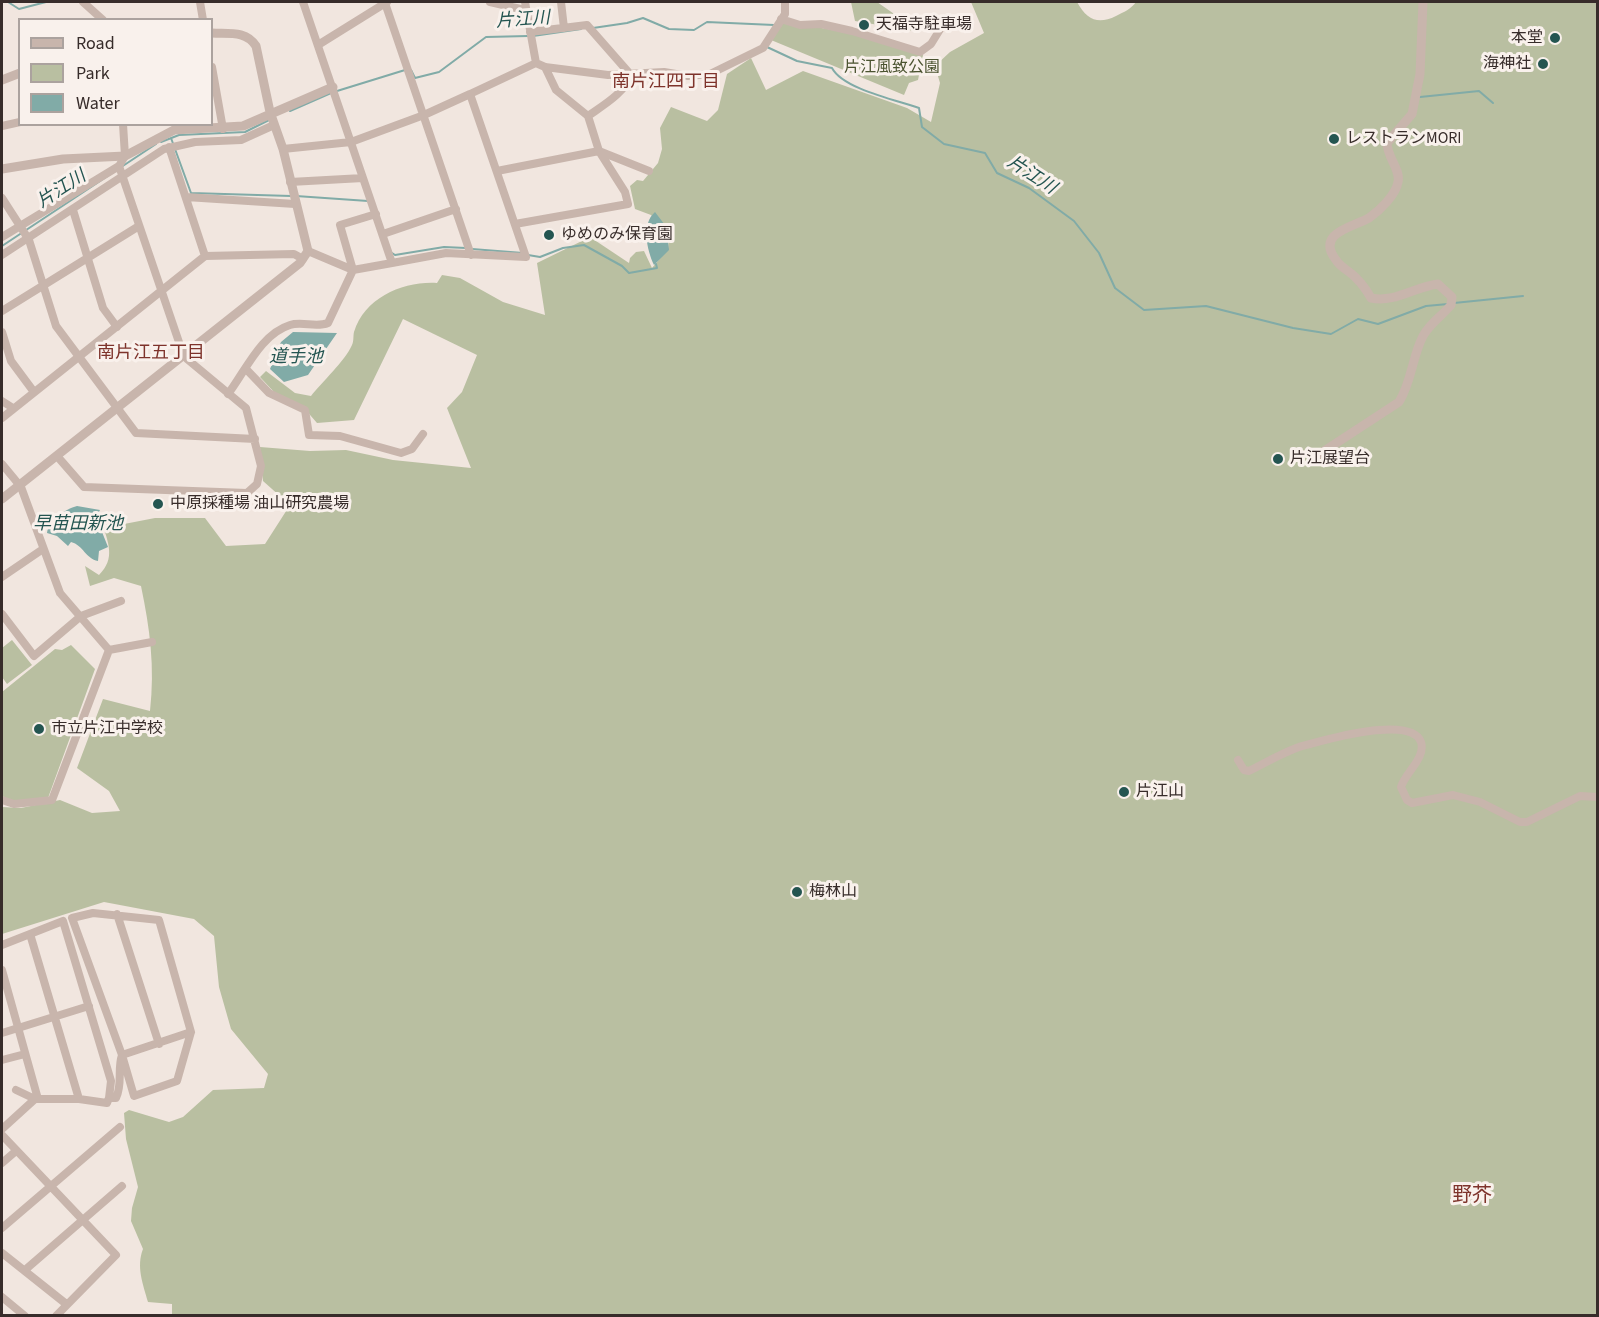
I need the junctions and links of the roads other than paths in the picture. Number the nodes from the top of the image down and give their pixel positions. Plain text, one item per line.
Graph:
1 (83, 2) edge
2 (200, 2) edge
3 (303, 2) edge
4 (386, 2) edge
5 (490, 2) edge
6 (561, 2) edge
7 (785, 2) edge
8 (1423, 2) edge
9 (525, 6) edge
10 (101, 18) edge
11 (203, 18) edge
12 (781, 19) junction
13 (944, 23) dead end
14 (564, 28) junction
15 (530, 32) junction
16 (213, 33) edge
17 (318, 45) junction
18 (536, 63) junction
19 (544, 67) junction
20 (213, 73) edge
21 (18, 74) edge
22 (630, 74) junction
23 (2, 80) edge
24 (333, 87) junction
25 (470, 94) junction
26 (270, 112) junction
27 (424, 116) junction
28 (588, 116) junction
29 (18, 122) edge
30 (274, 124) junction
31 (2, 126) edge
32 (123, 126) edge
33 (223, 129) junction
34 (351, 142) junction
35 (172, 146) junction
36 (283, 149) junction
37 (599, 151) junction
38 (125, 156) junction
39 (119, 166) junction
40 (2, 169) edge
41 (497, 171) junction
42 (649, 171) dead end
43 (122, 177) junction
44 (363, 178) junction
45 (290, 182) junction
46 (186, 197) junction
47 (2, 198) edge
48 (294, 199) junction
49 (456, 209) junction
50 (73, 210) junction
51 (376, 214) junction
52 (20, 224) junction
53 (515, 224) junction
54 (140, 226) junction
55 (385, 233) junction
56 (2, 237) edge
57 (28, 238) junction
58 (470, 251) junction
59 (2, 255) edge
60 (306, 255) junction
61 (205, 256) junction
62 (88, 257) junction
63 (392, 262) junction
64 (353, 270) junction
65 (43, 285) junction
66 (162, 291) junction
67 (2, 311) edge
68 (117, 327) junction
69 (2, 332) edge
70 (185, 354) junction
71 (78, 358) junction
72 (246, 369) junction
73 (34, 392) junction
74 (228, 394) junction
75 (2, 401) edge
76 (13, 408) junction
77 (117, 408) junction
78 (2, 418) edge
79 (423, 434) dead end
80 (255, 439) junction
81 (57, 456) junction
82 (1315, 458) dead end
83 (2, 464) edge
84 (19, 485) junction
85 (2, 499) edge
86 (43, 549) junction
87 (2, 577) edge
88 (121, 601) dead end
89 (2, 614) edge
90 (81, 616) junction
91 (152, 642) dead end
92 (110, 650) junction
93 (1238, 760) dead end
94 (1598, 797) edge
95 (2, 800) edge
96 (117, 914) junction
97 (30, 934) junction
98 (2, 945) edge
99 (2, 970) edge
100 (89, 1006) junction
101 (54, 1017) junction
102 (18, 1028) junction
103 (190, 1032) junction
104 (2, 1033) edge
105 (159, 1044) junction
106 (25, 1054) junction
107 (122, 1055) junction
108 (2, 1060) edge
109 (16, 1090) dead end
110 (109, 1098) junction
111 (37, 1099) junction
112 (79, 1099) junction
113 (120, 1126) dead end
114 (2, 1129) edge
115 (2, 1135) edge
116 (16, 1150) junction
117 (2, 1163) edge
118 (50, 1186) junction
119 (122, 1186) dead end
120 (82, 1220) junction
121 (2, 1228) edge
122 (2, 1253) edge
123 (25, 1270) junction
124 (2, 1297) edge
125 (65, 1303) junction
126 (25, 1316) edge
127 (56, 1316) edge

1 - 10 street
2 - 11 street
3 - 17 street
4 - 17 street
4 - 27 street
5 - 9 street
6 - 14 street
7 - 12 street
8 - 82 street
9 - 15 street
12 - 13 street
12 - 22 street
14 - 15 street
14 - 22 street
15 - 18 street
16 - 26 street
17 - 24 street
18 - 19 street
18 - 25 street
19 - 22 street
19 - 28 street
20 - 33 street
21 - 23 street
22 - 28 street
24 - 26 street
24 - 34 street
25 - 27 street
25 - 41 street
26 - 30 street
26 - 33 street
27 - 34 street
27 - 49 street
28 - 37 street
29 - 31 street
30 - 35 street
30 - 36 street
32 - 38 street
33 - 38 street
34 - 36 street
34 - 44 street
35 - 43 street
35 - 46 street
36 - 45 street
37 - 41 street
37 - 42 street
37 - 53 street
38 - 39 street
38 - 40 street
39 - 43 street
39 - 52 street
41 - 53 street
43 - 50 street
43 - 54 street
44 - 45 street
44 - 51 street
45 - 48 street
46 - 48 street
46 - 61 street
47 - 52 street
48 - 60 street
49 - 55 street
49 - 58 street
50 - 57 street
50 - 62 street
51 - 55 street
51 - 64 street
52 - 56 street
52 - 57 street
53 - 58 street
54 - 62 street
54 - 66 street
55 - 63 street
57 - 59 street
57 - 65 street
58 - 63 street
60 - 61 street
60 - 64 street
60 - 70 street
61 - 66 street
62 - 65 street
62 - 68 street
63 - 64 street
64 - 72 street
65 - 67 street
65 - 71 street
66 - 68 street
66 - 70 street
68 - 71 street
69 - 73 street
70 - 74 street
70 - 77 street
71 - 73 street
71 - 77 street
72 - 74 street
72 - 79 street
73 - 76 street
74 - 80 street
75 - 76 street
76 - 78 street
77 - 80 street
77 - 81 street
80 - 81 street
81 - 84 street
83 - 84 street
84 - 85 street
84 - 86 street
86 - 87 street
86 - 90 street
88 - 90 street
89 - 90 street
90 - 92 street
91 - 92 street
92 - 95 street
93 - 94 street
96 - 103 street
96 - 105 street
96 - 107 street
97 - 98 street
97 - 100 street
97 - 101 street
99 - 102 street
100 - 101 street
100 - 110 street
101 - 102 street
101 - 112 street
102 - 104 street
102 - 106 street
103 - 105 street
103 - 107 street
105 - 107 street
106 - 108 street
106 - 111 street
107 - 110 street
109 - 111 street
110 - 112 street
111 - 112 street
111 - 114 street
113 - 118 street
115 - 116 street
116 - 117 street
116 - 118 street
118 - 120 street
118 - 121 street
119 - 120 street
120 - 123 street
120 - 125 street
122 - 123 street
123 - 125 street
124 - 126 street
125 - 127 street

